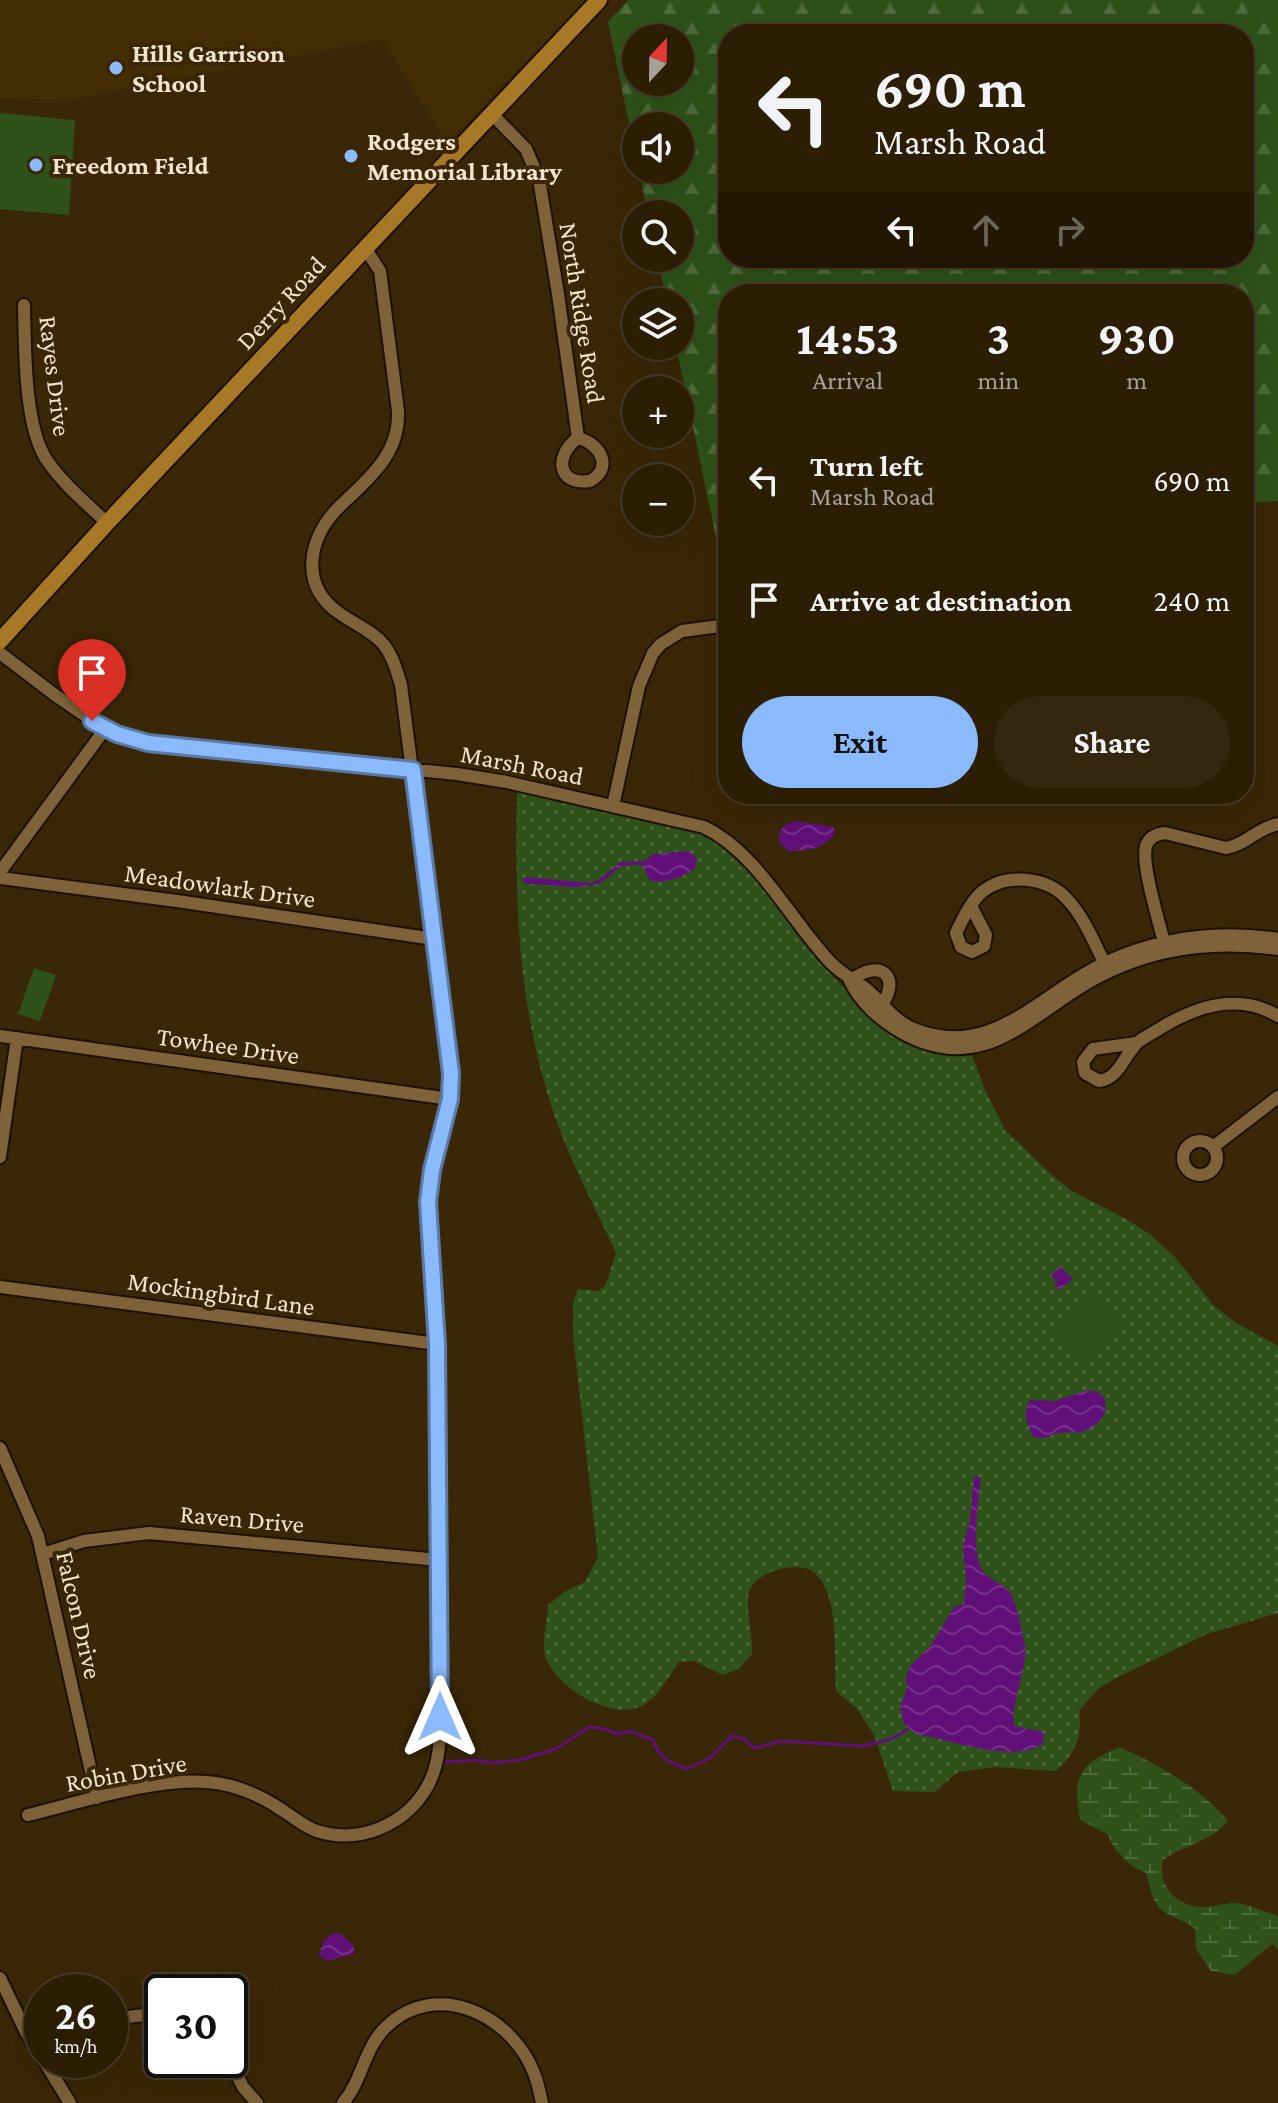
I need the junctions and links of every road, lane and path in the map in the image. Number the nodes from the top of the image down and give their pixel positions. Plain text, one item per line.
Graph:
1 (599, 0) edge
2 (492, 114) junction
3 (365, 248) junction
4 (24, 305) dead end
5 (578, 438) dead end
6 (107, 523) junction
7 (718, 626) edge
8 (0, 641) edge
9 (0, 653) edge
10 (105, 729) junction
11 (413, 770) junction
12 (613, 806) junction
13 (1278, 824) edge
14 (0, 872) edge
15 (0, 878) edge
16 (971, 906) dead end
17 (434, 939) junction
18 (1278, 939) edge
19 (1165, 946) junction
20 (1278, 949) edge
21 (1107, 967) junction
22 (850, 981) junction
23 (878, 1009) junction
24 (1278, 1016) edge
25 (0, 1036) edge
26 (17, 1038) junction
27 (1137, 1043) dead end
28 (1278, 1097) edge
29 (450, 1099) junction
30 (1213, 1147) dead end
31 (0, 1157) edge
32 (0, 1287) edge
33 (437, 1344) junction
34 (0, 1448) edge
35 (43, 1554) junction
36 (439, 1560) junction
37 (97, 1798) junction
38 (28, 1815) dead end
39 (0, 1978) edge
40 (24, 2024) edge
41 (55, 2078) edge
42 (239, 2078) edge
43 (70, 2103) edge
44 (257, 2103) edge
45 (343, 2103) edge
46 (542, 2103) edge

1 - 2 main road, Derry Road
2 - 3 main road, Derry Road
2 - 5 street, North Ridge Road
3 - 6 main road, Derry Road
3 - 11 street, Robin Drive
4 - 6 street, Rayes Drive
6 - 8 main road, Derry Road
7 - 12 street
9 - 10 street, Marsh Road
10 - 11 street, Marsh Road
10 - 14 street
11 - 12 street, Marsh Road
11 - 17 street, Robin Drive
12 - 22 street, Marsh Road
13 - 19 street
15 - 17 street, Meadowlark Drive
16 - 21 street
17 - 29 street, Robin Drive
18 - 19 street, Marsh Road
19 - 20 street, Marsh Road
19 - 21 street, Marsh Road
21 - 23 street, Marsh Road
22 - 23 street, Marsh Road
22 - 23 street
24 - 27 street
25 - 26 street, Towhee Drive
26 - 29 street, Towhee Drive
26 - 31 street
28 - 30 street
29 - 33 street, Robin Drive
32 - 33 street, Mockingbird Lane
33 - 36 street, Robin Drive
34 - 35 street, Falcon Drive
35 - 36 street, Raven Drive
35 - 37 street, Falcon Drive
36 - 37 street, Robin Drive
37 - 38 street, Robin Drive
39 - 40 street
41 - 43 street
42 - 44 street
45 - 46 street

